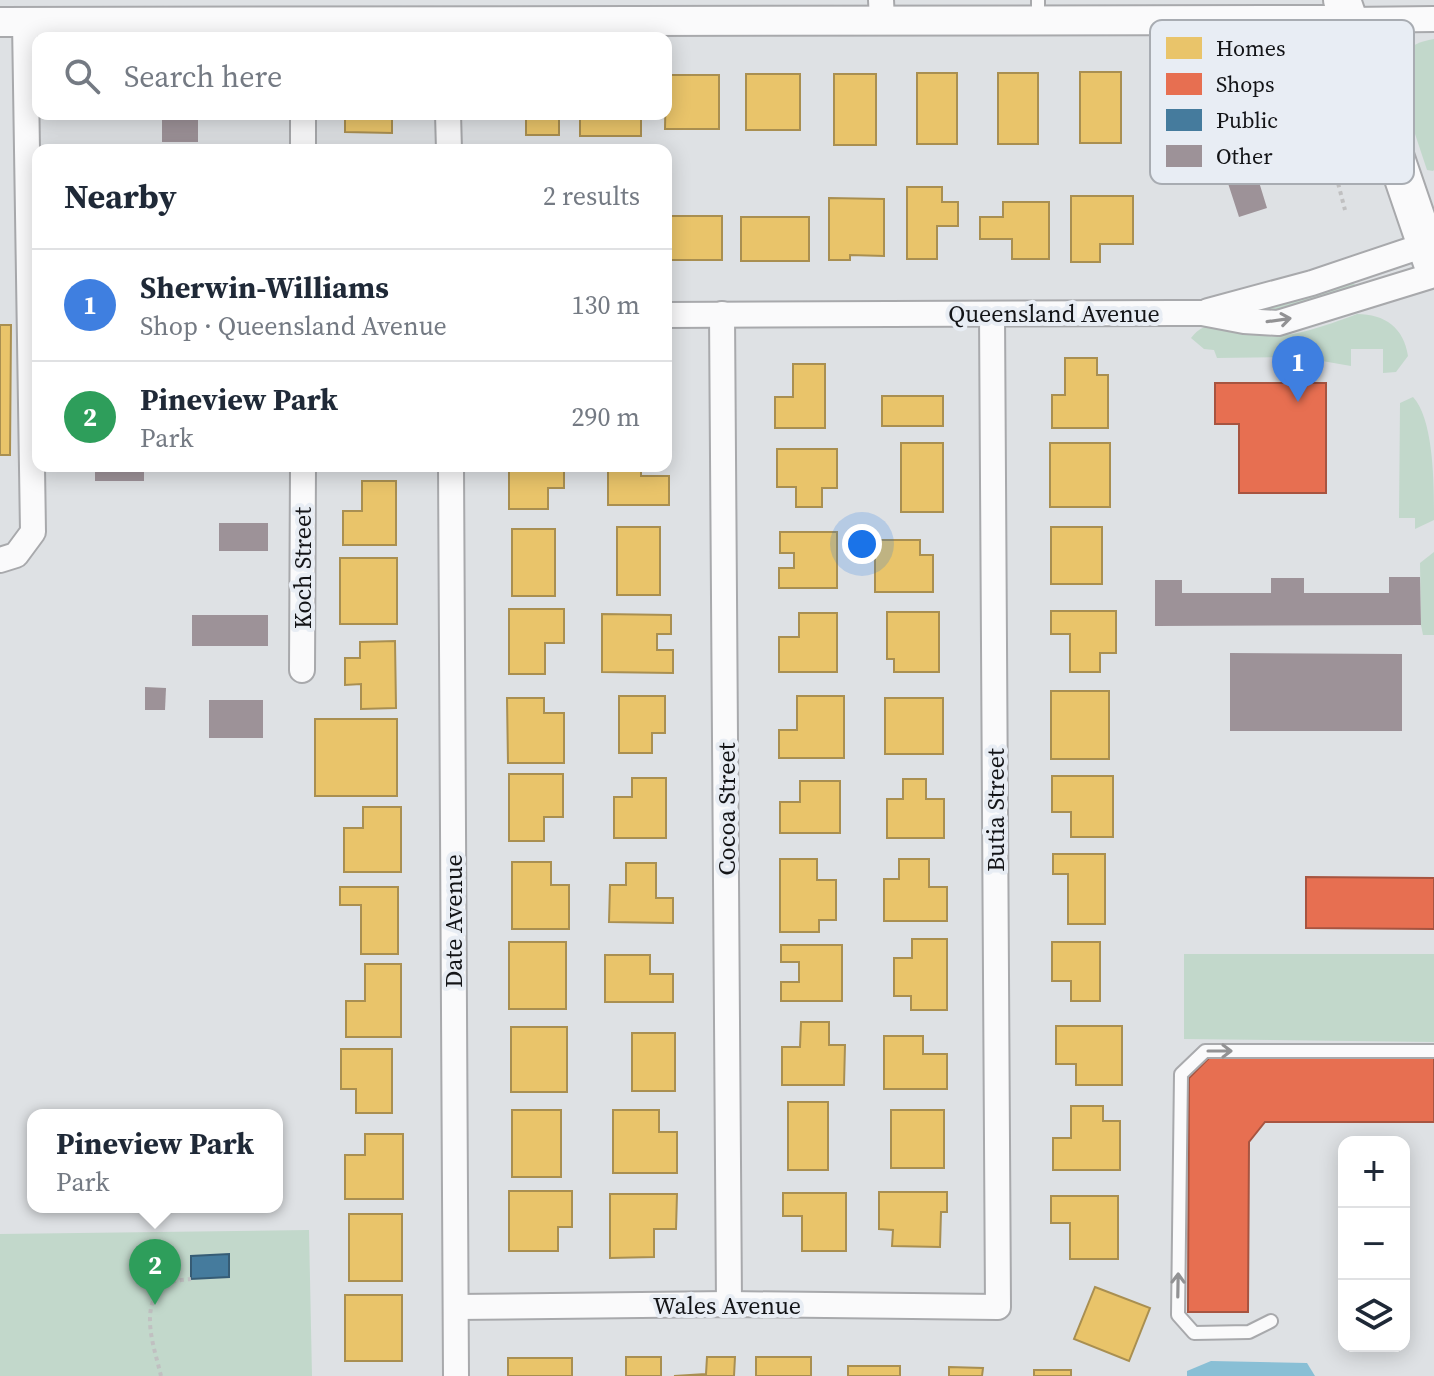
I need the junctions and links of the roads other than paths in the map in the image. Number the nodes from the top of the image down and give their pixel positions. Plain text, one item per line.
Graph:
1 (882, 10) edge
2 (1346, 10) edge
3 (1018, 14) edge
4 (1434, 19) edge
5 (13, 22) edge
6 (303, 29) edge
7 (447, 29) edge
8 (303, 120) edge
9 (448, 120) edge
10 (303, 144) edge
11 (449, 144) edge
12 (1404, 184) edge
13 (1431, 263) edge
14 (722, 314) junction
15 (992, 314) junction
16 (672, 315) edge
17 (303, 472) edge
18 (451, 472) edge
19 (0, 560) edge
20 (302, 670) dead end
21 (1434, 1051) edge
22 (729, 1304) junction
23 (456, 1307) junction
24 (998, 1307) joint
25 (1271, 1321) dead end
26 (456, 1376) edge

1 - 3 street
1 - 7 street
2 - 3 street
2 - 4 street
5 - 6 street
5 - 19 street
6 - 7 street
8 - 10 street
9 - 11 street
12 - 13 main road
13 - 15 street, Queensland Avenue
14 - 15 street, Queensland Avenue
14 - 16 street, Queensland Avenue
14 - 22 street, Cocoa Street
15 - 24 street, Butia Street
17 - 20 street, Koch Street
18 - 23 street, Date Avenue
25 -> 21 lane
22 - 23 street, Wales Avenue
22 - 24 street, Wales Avenue
23 - 26 street, Date Avenue

